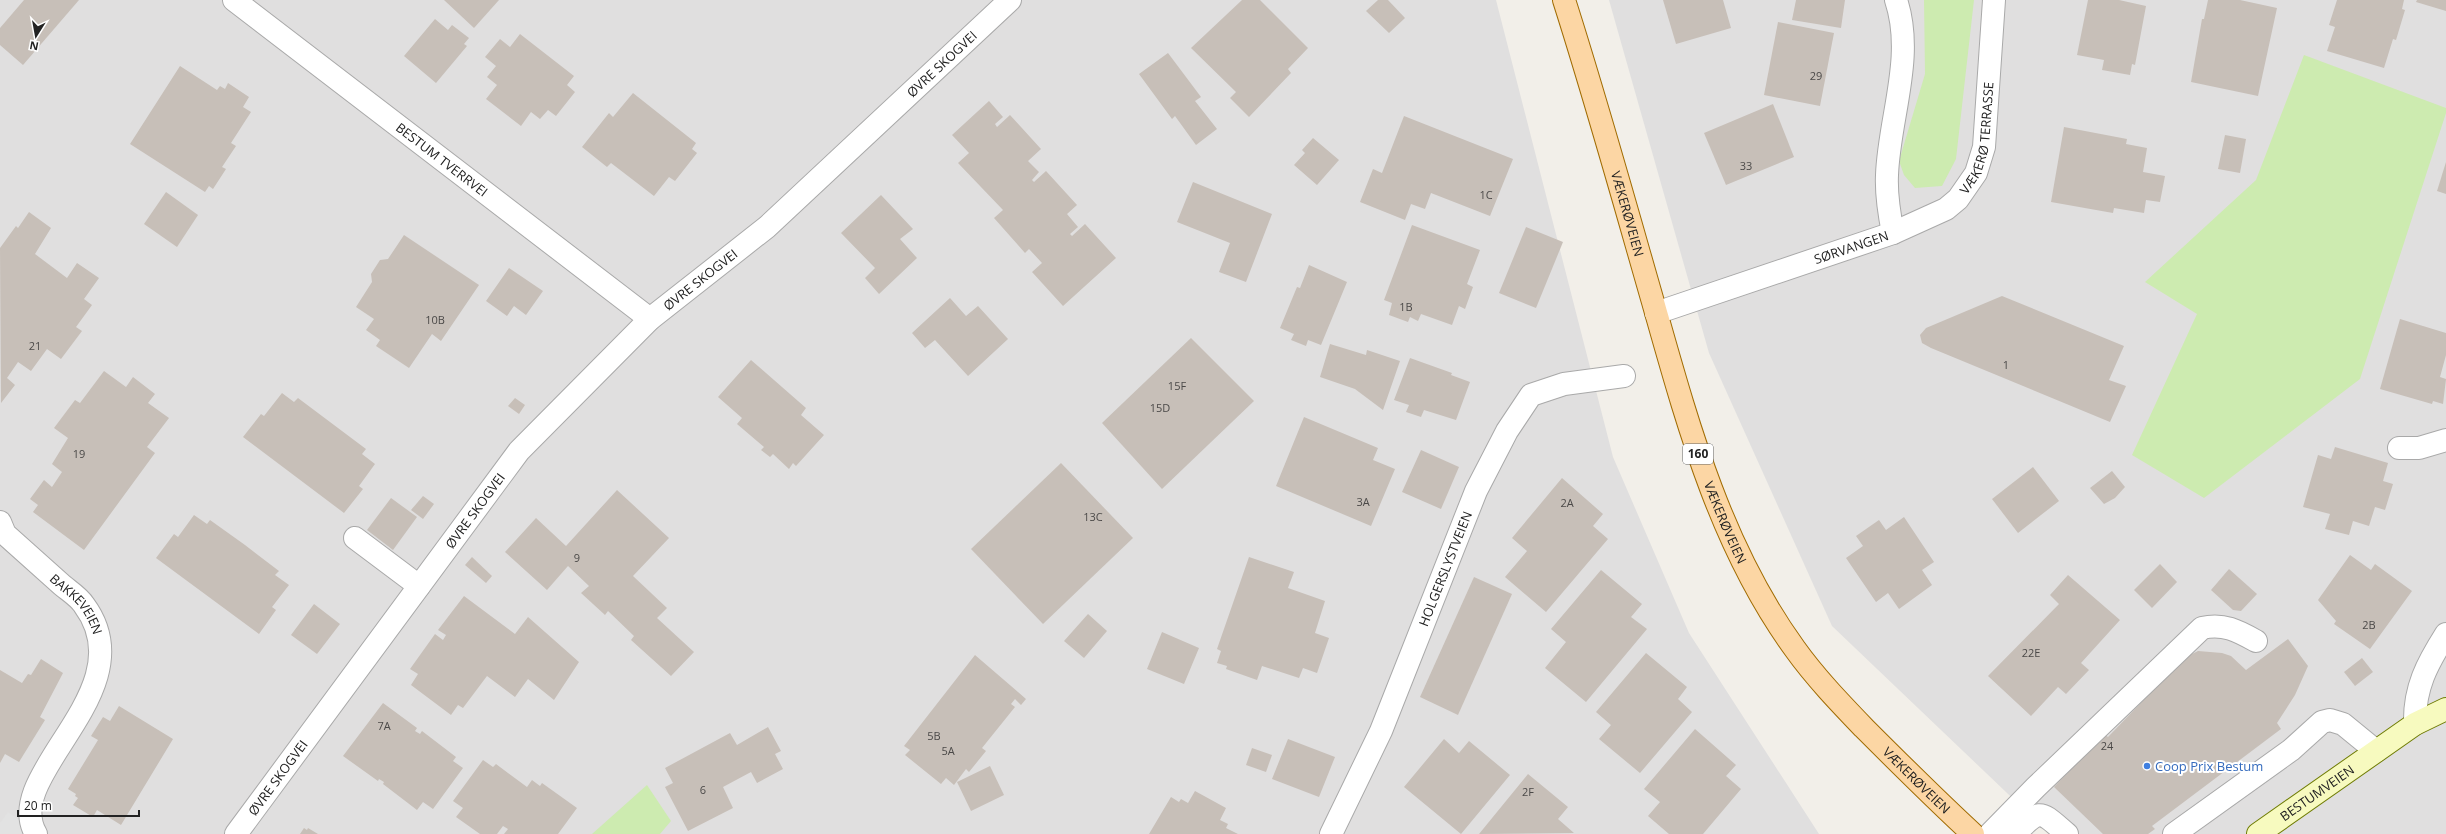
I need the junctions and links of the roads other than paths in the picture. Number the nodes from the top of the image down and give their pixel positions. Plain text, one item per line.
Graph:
1 (234, 0) edge
2 (1010, 0) edge
3 (1564, 0) edge
4 (1896, 0) edge
5 (1994, 0) edge
6 (1893, 233) junction
7 (1656, 313) junction
8 (650, 319) junction
9 (1624, 376) dead end
10 (2446, 440) edge
11 (2399, 448) dead end
12 (0, 522) edge
13 (356, 538) dead end
14 (419, 586) junction
15 (2446, 634) edge
16 (2256, 641) dead end
17 (2446, 710) edge
18 (2415, 724) junction
19 (2376, 751) junction
20 (36, 834) edge
21 (236, 834) edge
22 (1331, 834) edge
23 (1973, 834) edge
24 (1990, 834) edge
25 (2015, 834) edge
26 (2067, 834) edge
27 (2174, 834) edge
28 (2258, 834) edge

1 - 8 street, BESTUM TVERRVEI
2 - 8 street, ØVRE SKOGVEI
3 - 7 main road, VÆKERØVEIEN / 160
4 - 6 street, SØRVANGEN
5 - 6 street, VÆKERØ TERRASSE
6 - 7 street, SØRVANGEN
7 - 23 main road, VÆKERØVEIEN / 160
8 - 14 street, ØVRE SKOGVEI
9 - 22 street, HOLGERSLYSTVEIEN
10 - 11 street
12 - 20 street, BAKKEVEIEN
13 - 14 street
14 - 21 street, ØVRE SKOGVEI
15 - 18 street
16 - 24 street
17 - 18 street, BESTUMVEIEN
18 - 19 street, BESTUMVEIEN
19 - 27 street
19 - 28 street, BESTUMVEIEN
25 - 26 street

